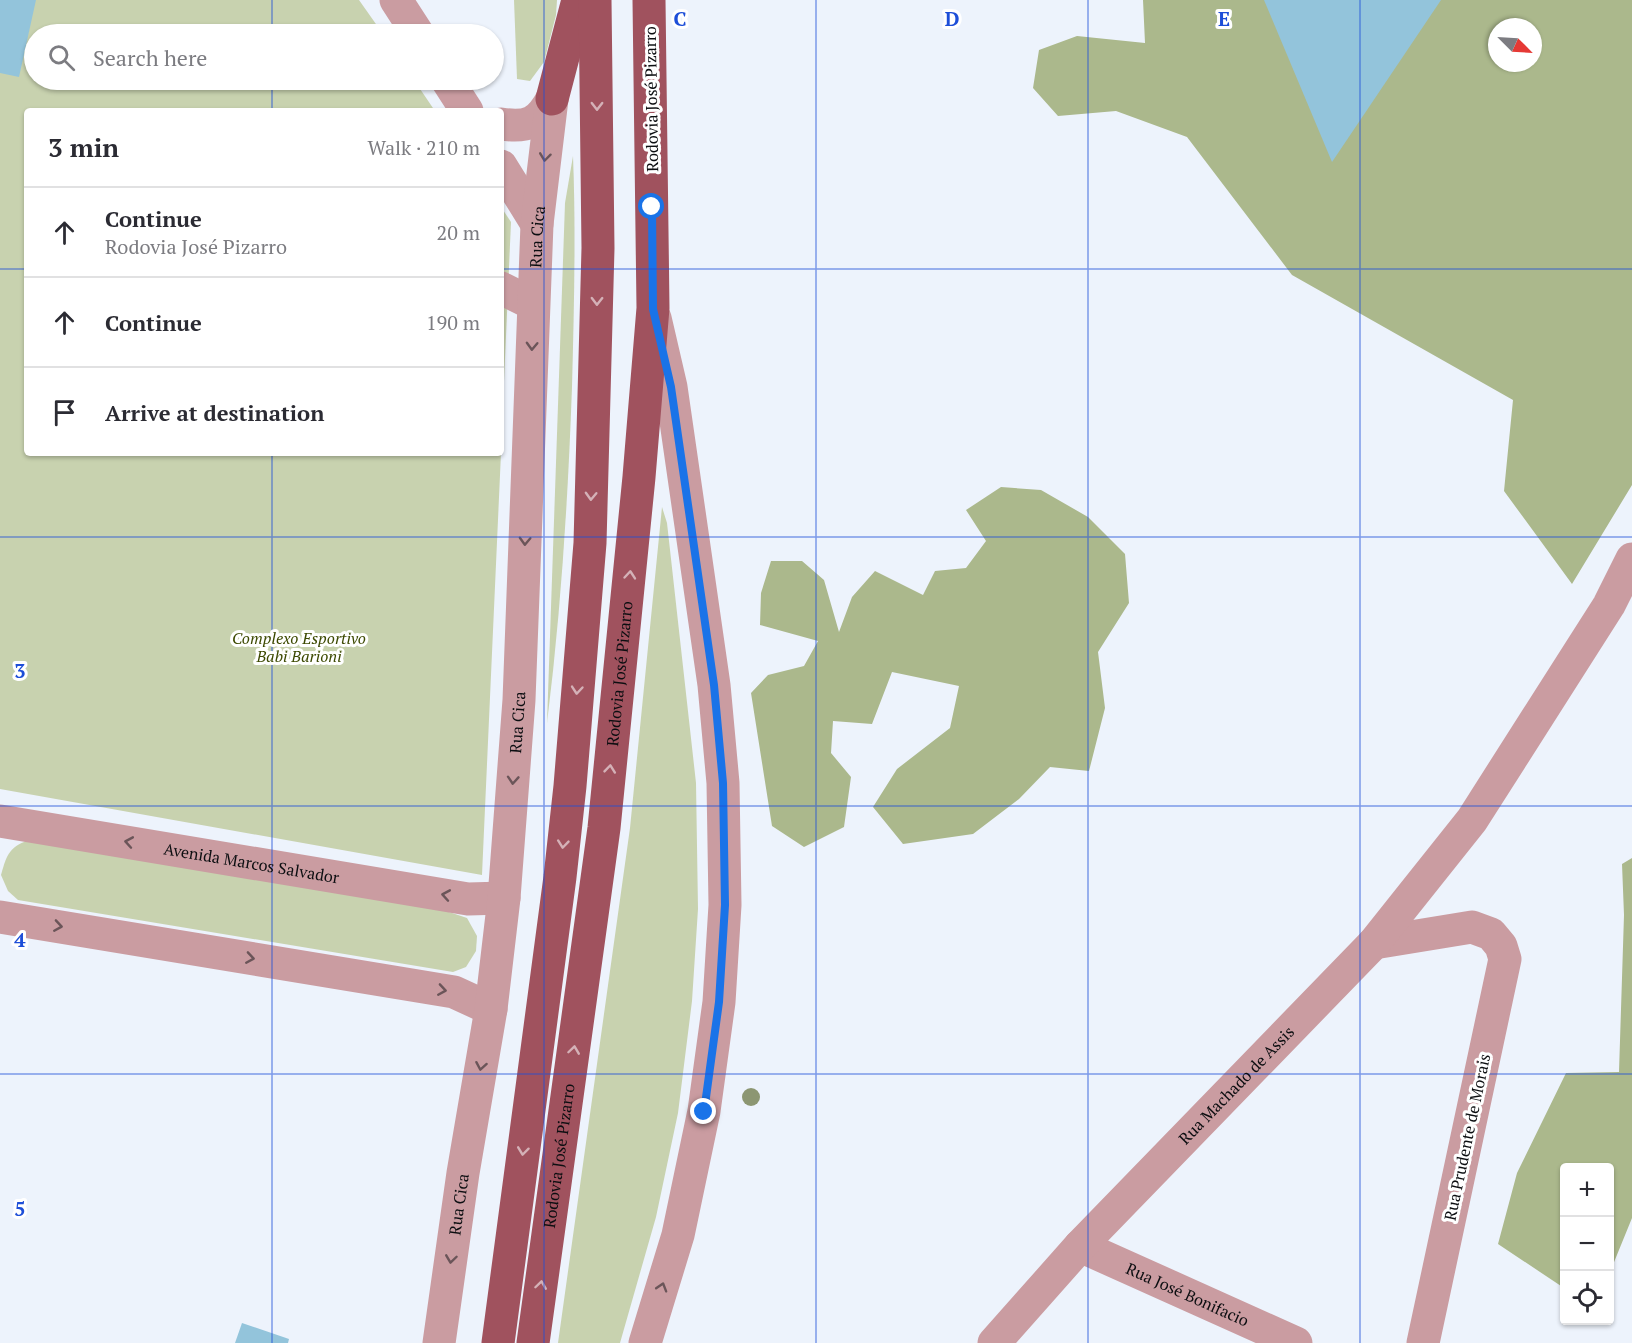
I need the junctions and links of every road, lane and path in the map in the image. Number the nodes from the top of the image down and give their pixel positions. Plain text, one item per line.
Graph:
1 (396, 0) edge
2 (578, 0) edge
3 (595, 0) edge
4 (650, 0) edge
5 (412, 24) edge
6 (453, 90) edge
7 (552, 99) junction
8 (465, 108) edge
9 (504, 124) edge
10 (504, 171) edge
11 (537, 224) junction
12 (504, 290) edge
13 (533, 304) junction
14 (653, 309) junction
15 (1632, 559) edge
16 (0, 821) edge
17 (504, 898) junction
18 (0, 917) edge
19 (1374, 943) junction
20 (491, 1009) junction
21 (1080, 1246) junction
22 (1276, 1340) edge
23 (439, 1343) edge
24 (498, 1343) edge
25 (533, 1343) edge
26 (645, 1343) edge
27 (994, 1343) edge
28 (1423, 1343) edge

1 - 5 street
2 - 7 main road
3 -> 24 main road
4 - 14 main road, Rodovia José Pizarro
6 - 8 street
7 - 9 street
7 -> 11 street, Rua Cica
10 - 11 street
11 - 13 street, Rua Cica
12 - 13 street
13 -> 17 street, Rua Cica
25 -> 14 main road, Rodovia José Pizarro
26 -> 14 street
15 - 19 street, Rua Machado de Assis
17 -> 16 street, Avenida Marcos Salvador
17 - 20 street, Rua Cica
18 -> 20 street
19 - 21 street, Rua Machado de Assis
19 - 28 street, Rua Prudente de Morais
20 -> 23 street, Rua Cica
21 - 22 street, Rua José Bonifacio
21 - 27 street, Rua Machado de Assis

